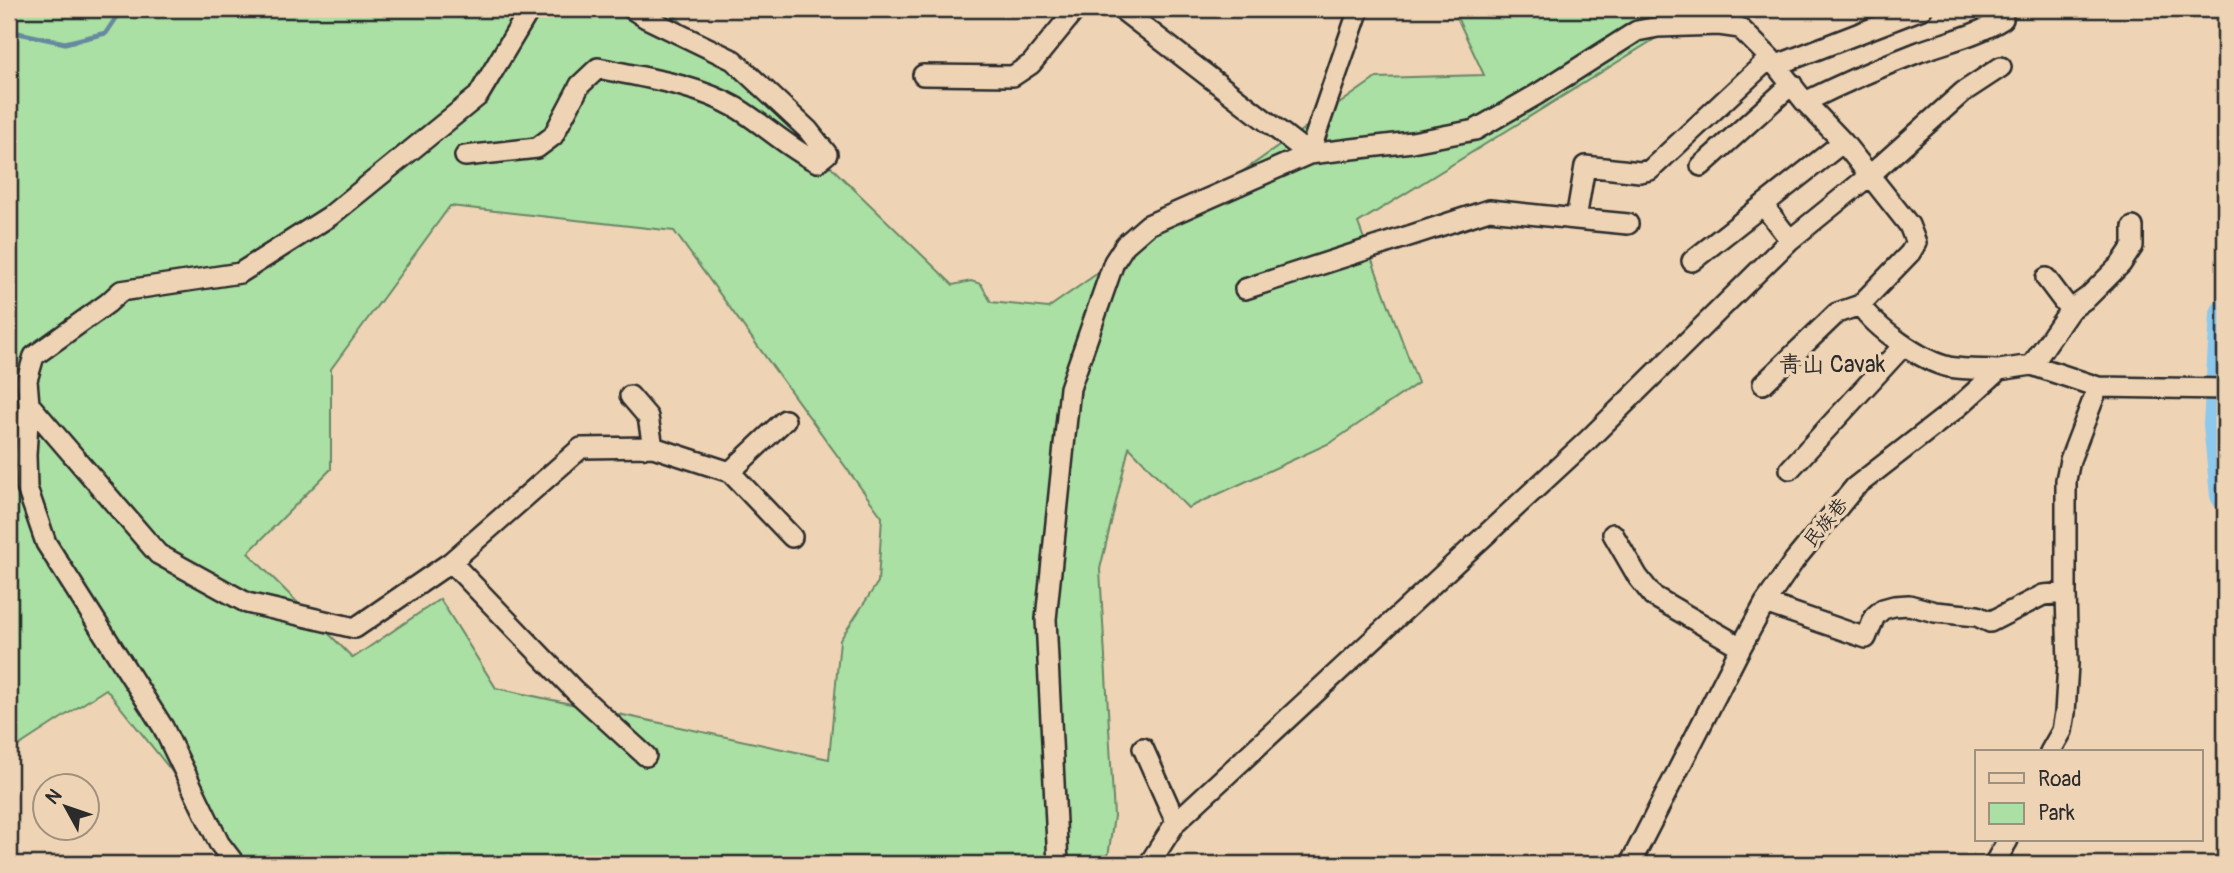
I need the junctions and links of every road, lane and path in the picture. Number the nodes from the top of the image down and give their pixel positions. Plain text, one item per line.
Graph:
1 (530, 9) edge
2 (632, 9) edge
3 (1076, 9) edge
4 (1121, 9) edge
5 (1359, 9) edge
6 (1922, 9) edge
7 (2003, 19) dead end
8 (1774, 62) junction
9 (2001, 67) dead end
10 (923, 75) dead end
11 (1792, 84) junction
12 (1805, 102) junction
13 (1843, 142) junction
14 (1309, 154) junction
15 (465, 156) dead end
16 (1701, 166) dead end
17 (1869, 176) junction
18 (1763, 205) junction
19 (1576, 219) junction
20 (1628, 225) dead end
21 (2133, 227) dead end
22 (1790, 240) junction
23 (1692, 261) dead end
24 (2046, 278) dead end
25 (1245, 289) dead end
26 (1860, 305) junction
27 (2070, 310) junction
28 (1903, 346) junction
29 (2032, 365) junction
30 (1999, 370) junction
31 (1763, 384) dead end
32 (2098, 387) junction
33 (2225, 389) edge
34 (630, 396) dead end
35 (29, 404) junction
36 (785, 420) dead end
37 (653, 447) junction
38 (1790, 469) dead end
39 (730, 472) junction
40 (1613, 534) dead end
41 (792, 537) dead end
42 (451, 562) junction
43 (2066, 593) junction
44 (1765, 603) junction
45 (1741, 648) junction
46 (1143, 748) dead end
47 (2051, 750) edge
48 (646, 756) dead end
49 (1176, 822) junction
50 (2007, 842) edge
51 (235, 864) edge
52 (1058, 864) edge
53 (1149, 864) edge
54 (1630, 864) edge
55 (1994, 864) edge

1 - 35 street
2 - 15 street
3 - 10 street
4 - 14 street
5 - 14 street
6 - 8 street
7 - 12 street
8 - 11 street
8 - 14 street
8 - 19 street
9 - 17 street
11 - 12 street
11 - 16 street
12 - 13 street
13 - 17 street
13 - 18 street
14 - 52 street
17 - 22 street
17 - 26 street
18 - 22 street
18 - 23 street
19 - 20 street
19 - 25 street
21 - 27 street
22 - 49 street
24 - 27 street
26 - 28 street
26 - 31 street
27 - 29 street
28 - 30 street
28 - 38 street
29 - 30 street
29 - 32 street
30 - 44 street, 民族巷
32 - 33 street
32 - 43 street
34 - 37 street
35 - 42 street
35 - 51 street
36 - 39 street
37 - 39 street
37 - 42 street
39 - 41 street
40 - 45 street
42 - 48 street
43 - 44 street
43 - 47 street
44 - 45 street, 民族巷
45 - 54 street, 民族巷
46 - 49 street
49 - 53 street
50 - 55 street

